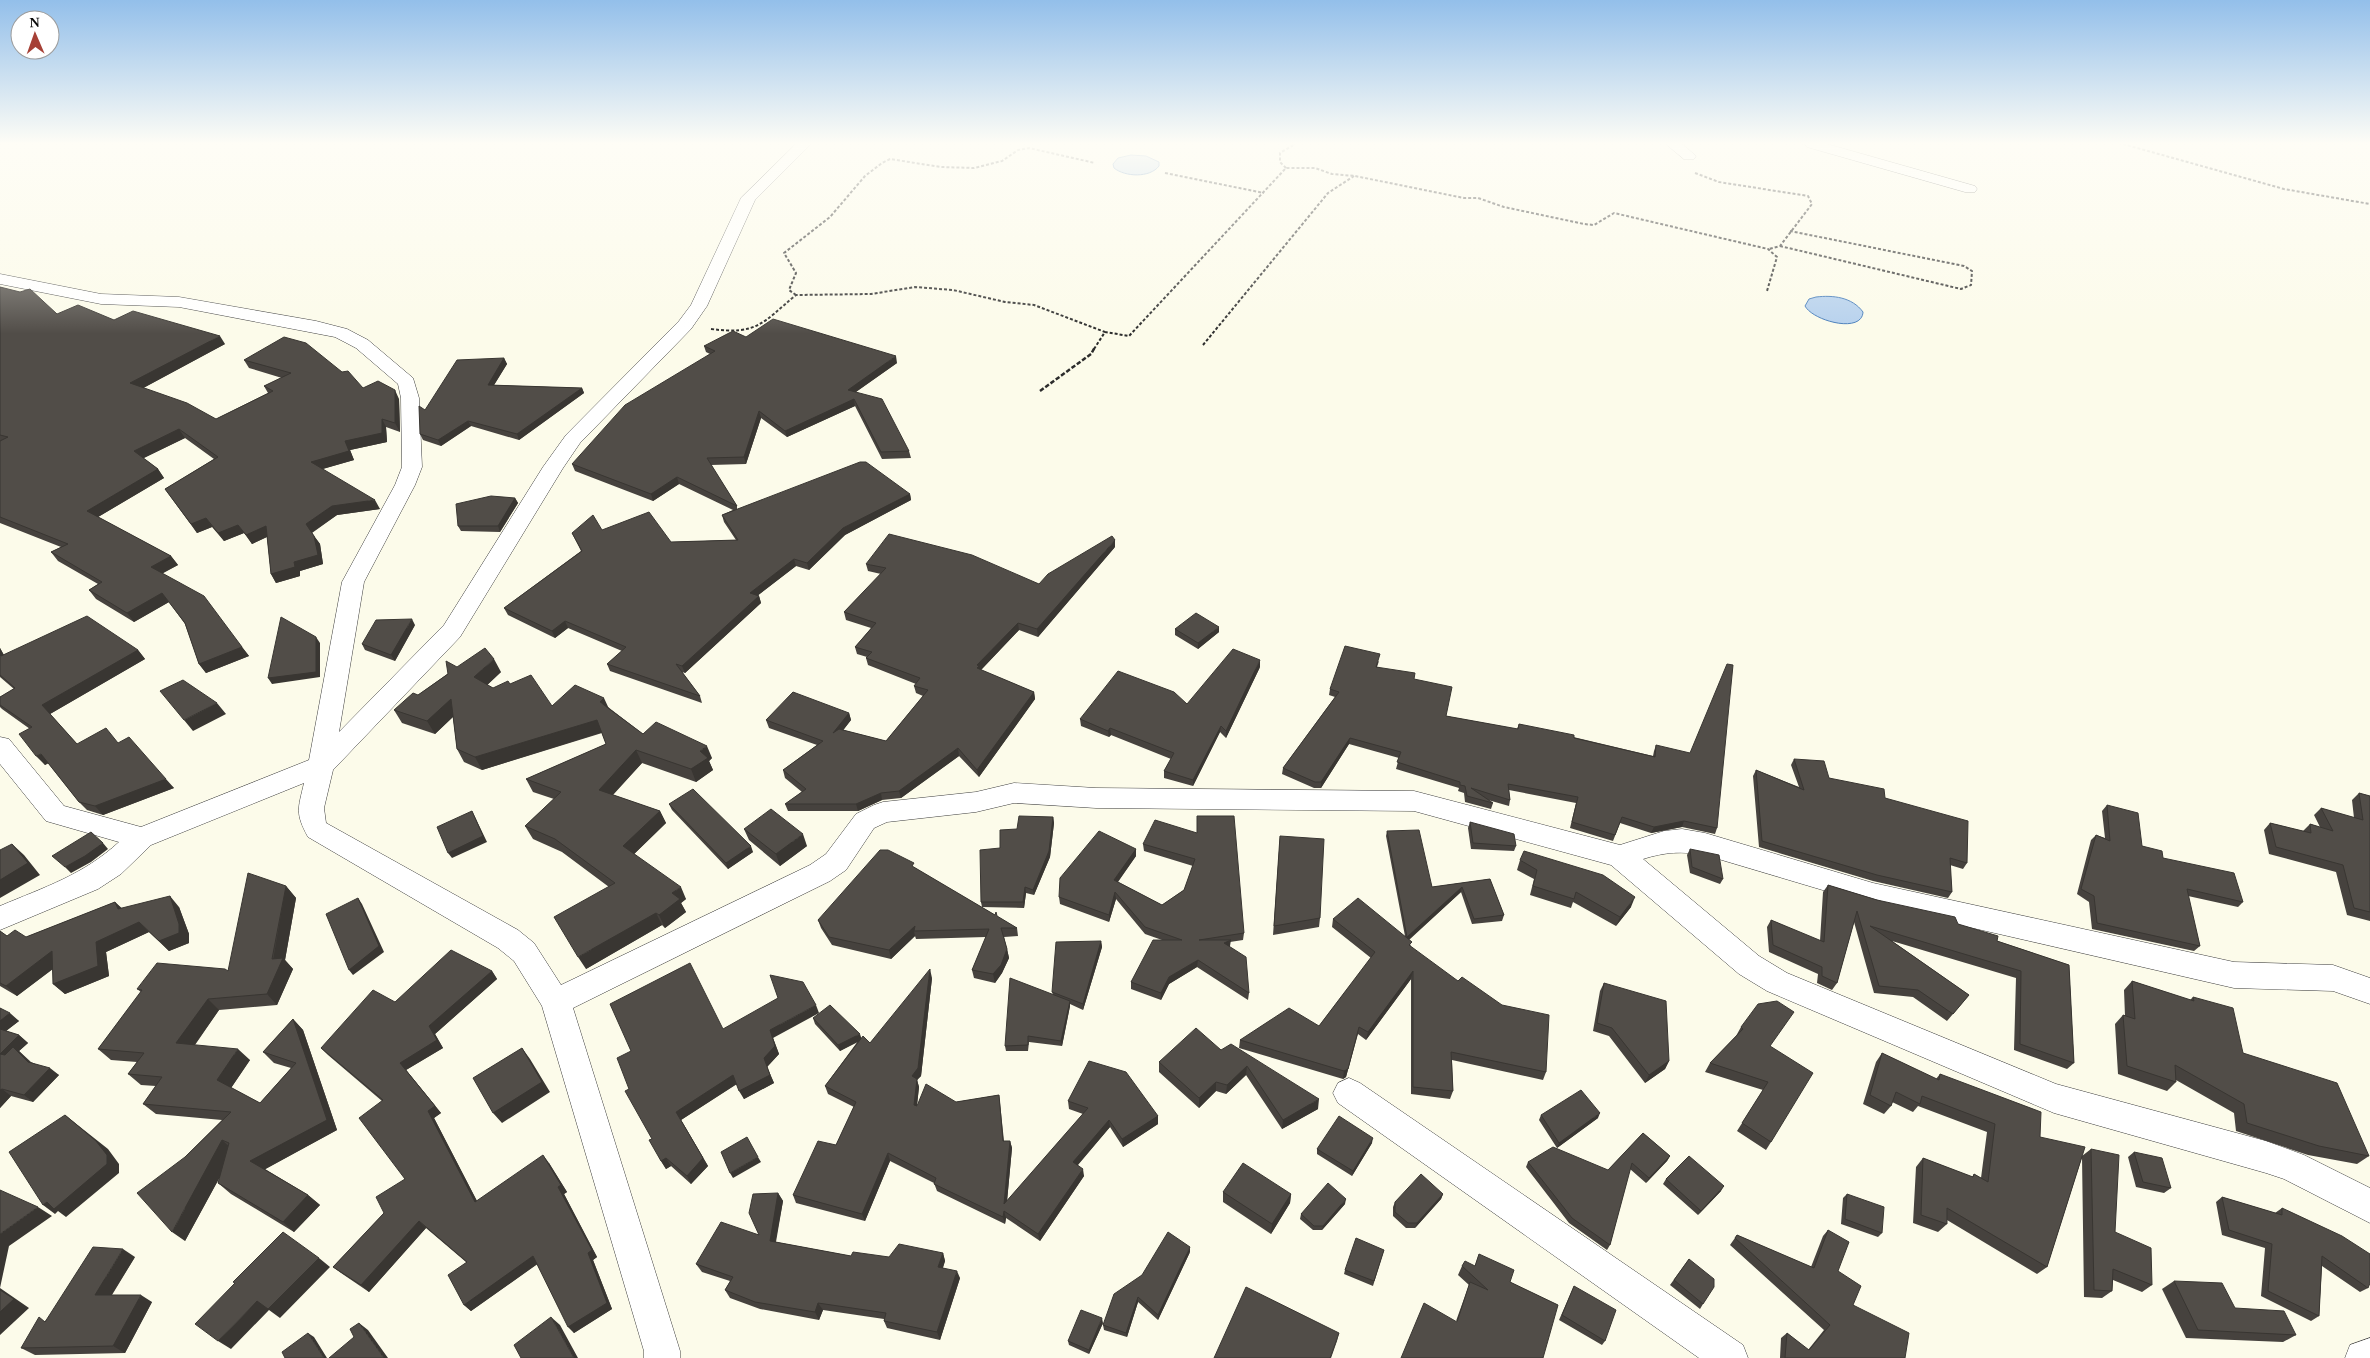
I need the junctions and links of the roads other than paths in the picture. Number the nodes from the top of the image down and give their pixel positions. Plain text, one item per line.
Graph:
1 (744, 207) edge
2 (0, 279) edge
3 (0, 746) edge
4 (321, 766) junction
5 (142, 838) junction
6 (1620, 856) junction
7 (0, 918) edge
8 (2370, 991) edge
9 (556, 1002) junction
10 (1349, 1094) dead end
11 (2370, 1206) edge
12 (2370, 1356) edge
13 (662, 1358) edge
14 (1730, 1358) edge
15 (2363, 1358) edge

1 - 4 street
2 - 4 street
3 - 5 street
4 - 5 street
4 - 9 street
5 - 7 street
6 - 8 street
6 - 9 street
6 - 11 street
9 - 13 street
10 - 14 street
12 - 15 street

